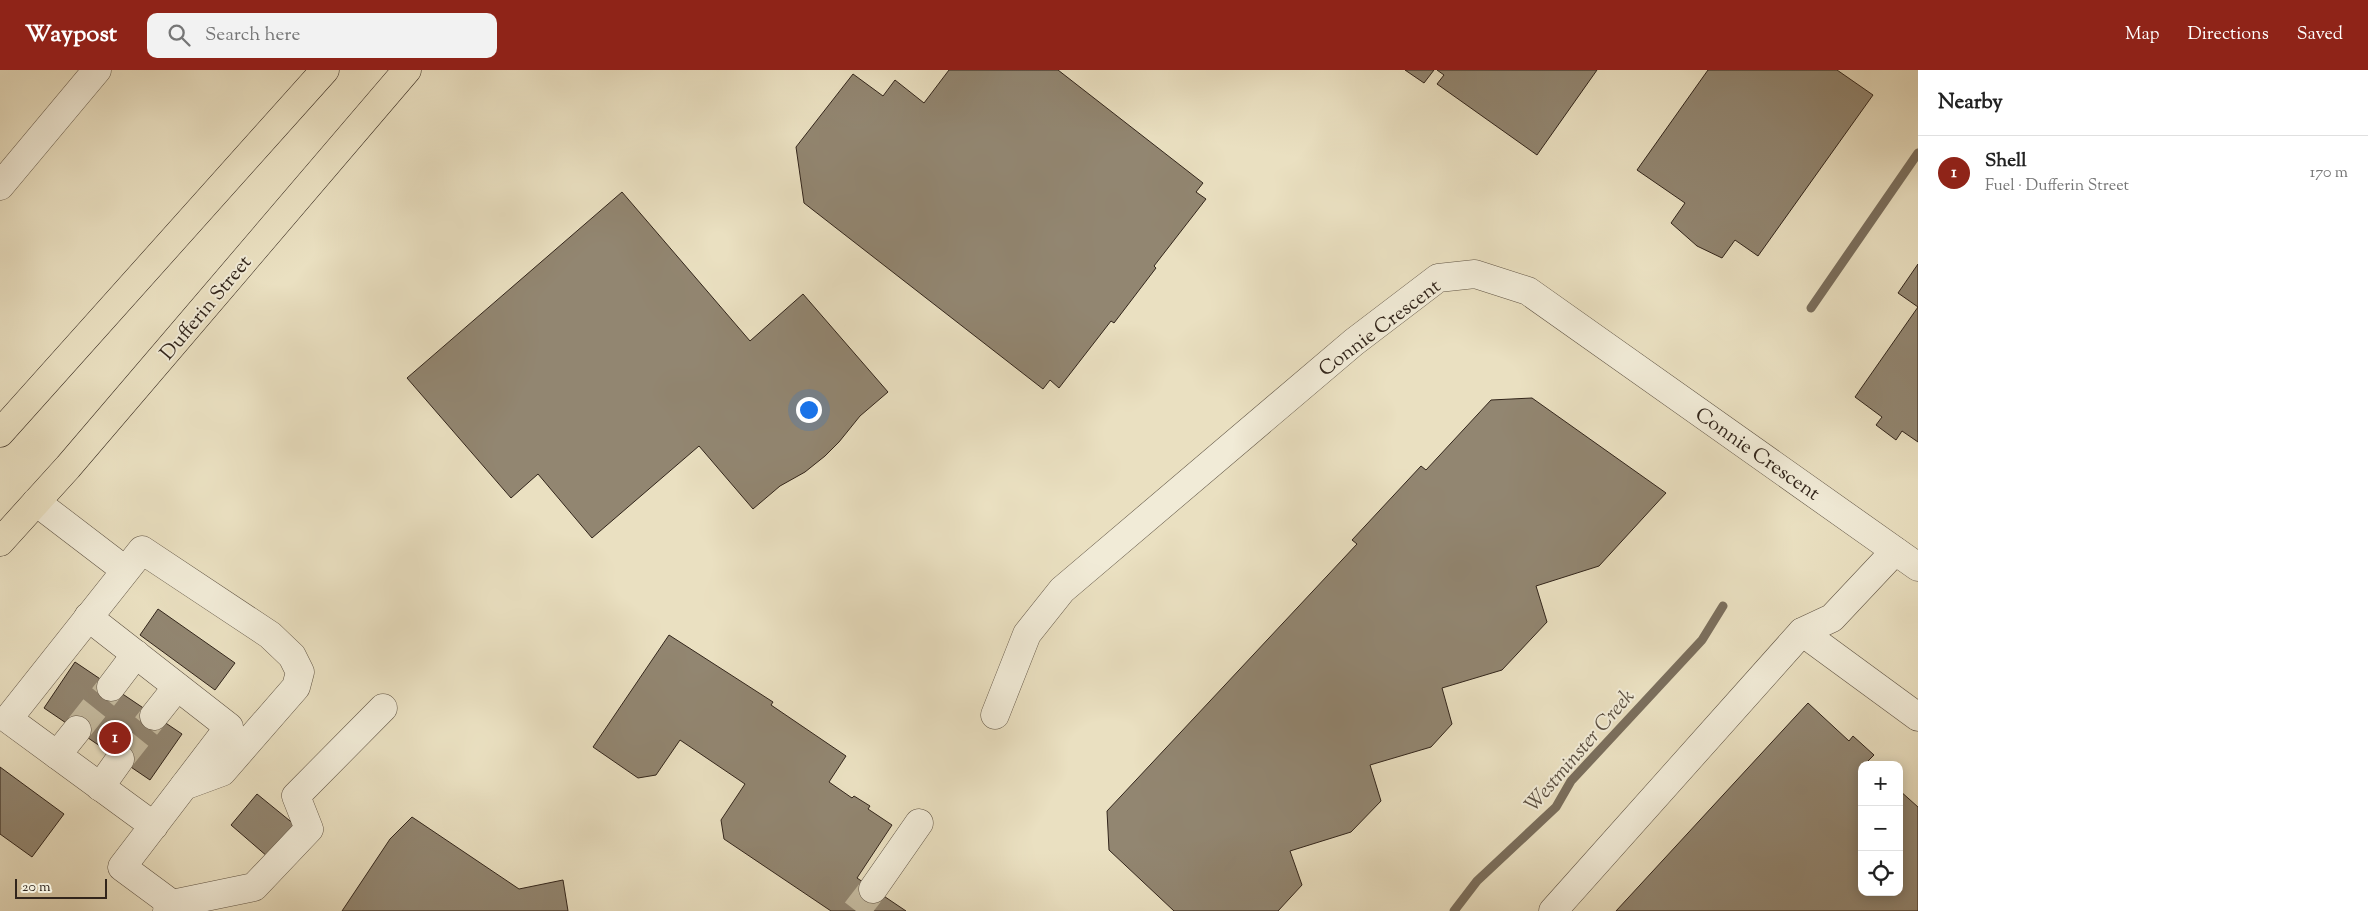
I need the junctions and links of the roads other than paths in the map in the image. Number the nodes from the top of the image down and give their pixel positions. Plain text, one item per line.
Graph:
1 (97, 70) edge
2 (325, 70) edge
3 (407, 70) edge
4 (0, 186) edge
5 (0, 433) edge
6 (36, 502) junction
7 (0, 542) edge
8 (1896, 551) junction
9 (1918, 567) edge
10 (125, 570) junction
11 (88, 617) junction
12 (1802, 632) junction
13 (136, 654) junction
14 (177, 686) junction
15 (111, 687) tunnel mouth
16 (383, 708) dead end
17 (995, 715) dead end
18 (154, 716) tunnel mouth
19 (1918, 717) edge
20 (76, 730) tunnel mouth
21 (57, 755) junction
22 (120, 759) tunnel mouth
23 (100, 786) junction
24 (184, 786) junction
25 (919, 823) dead end
26 (154, 826) junction
27 (873, 889) tunnel mouth
28 (170, 907) edge
29 (1553, 911) edge

1 - 4 street
2 - 5 main road
3 - 6 main road, Dufferin Street
6 - 7 main road, Dufferin Street
6 - 10 street
8 - 9 street, Connie Crescent
8 - 12 street
8 - 17 street, Connie Crescent
10 - 11 street
10 - 24 street
11 - 13 street
11 - 21 street
12 - 19 street
12 - 29 street
13 - 14 street
13 - 15 street
14 - 18 street
14 - 24 street
16 - 28 street
20 - 21 street
21 - 23 street
22 - 23 street
23 - 26 street
24 - 26 street
25 - 27 street
26 - 28 street

